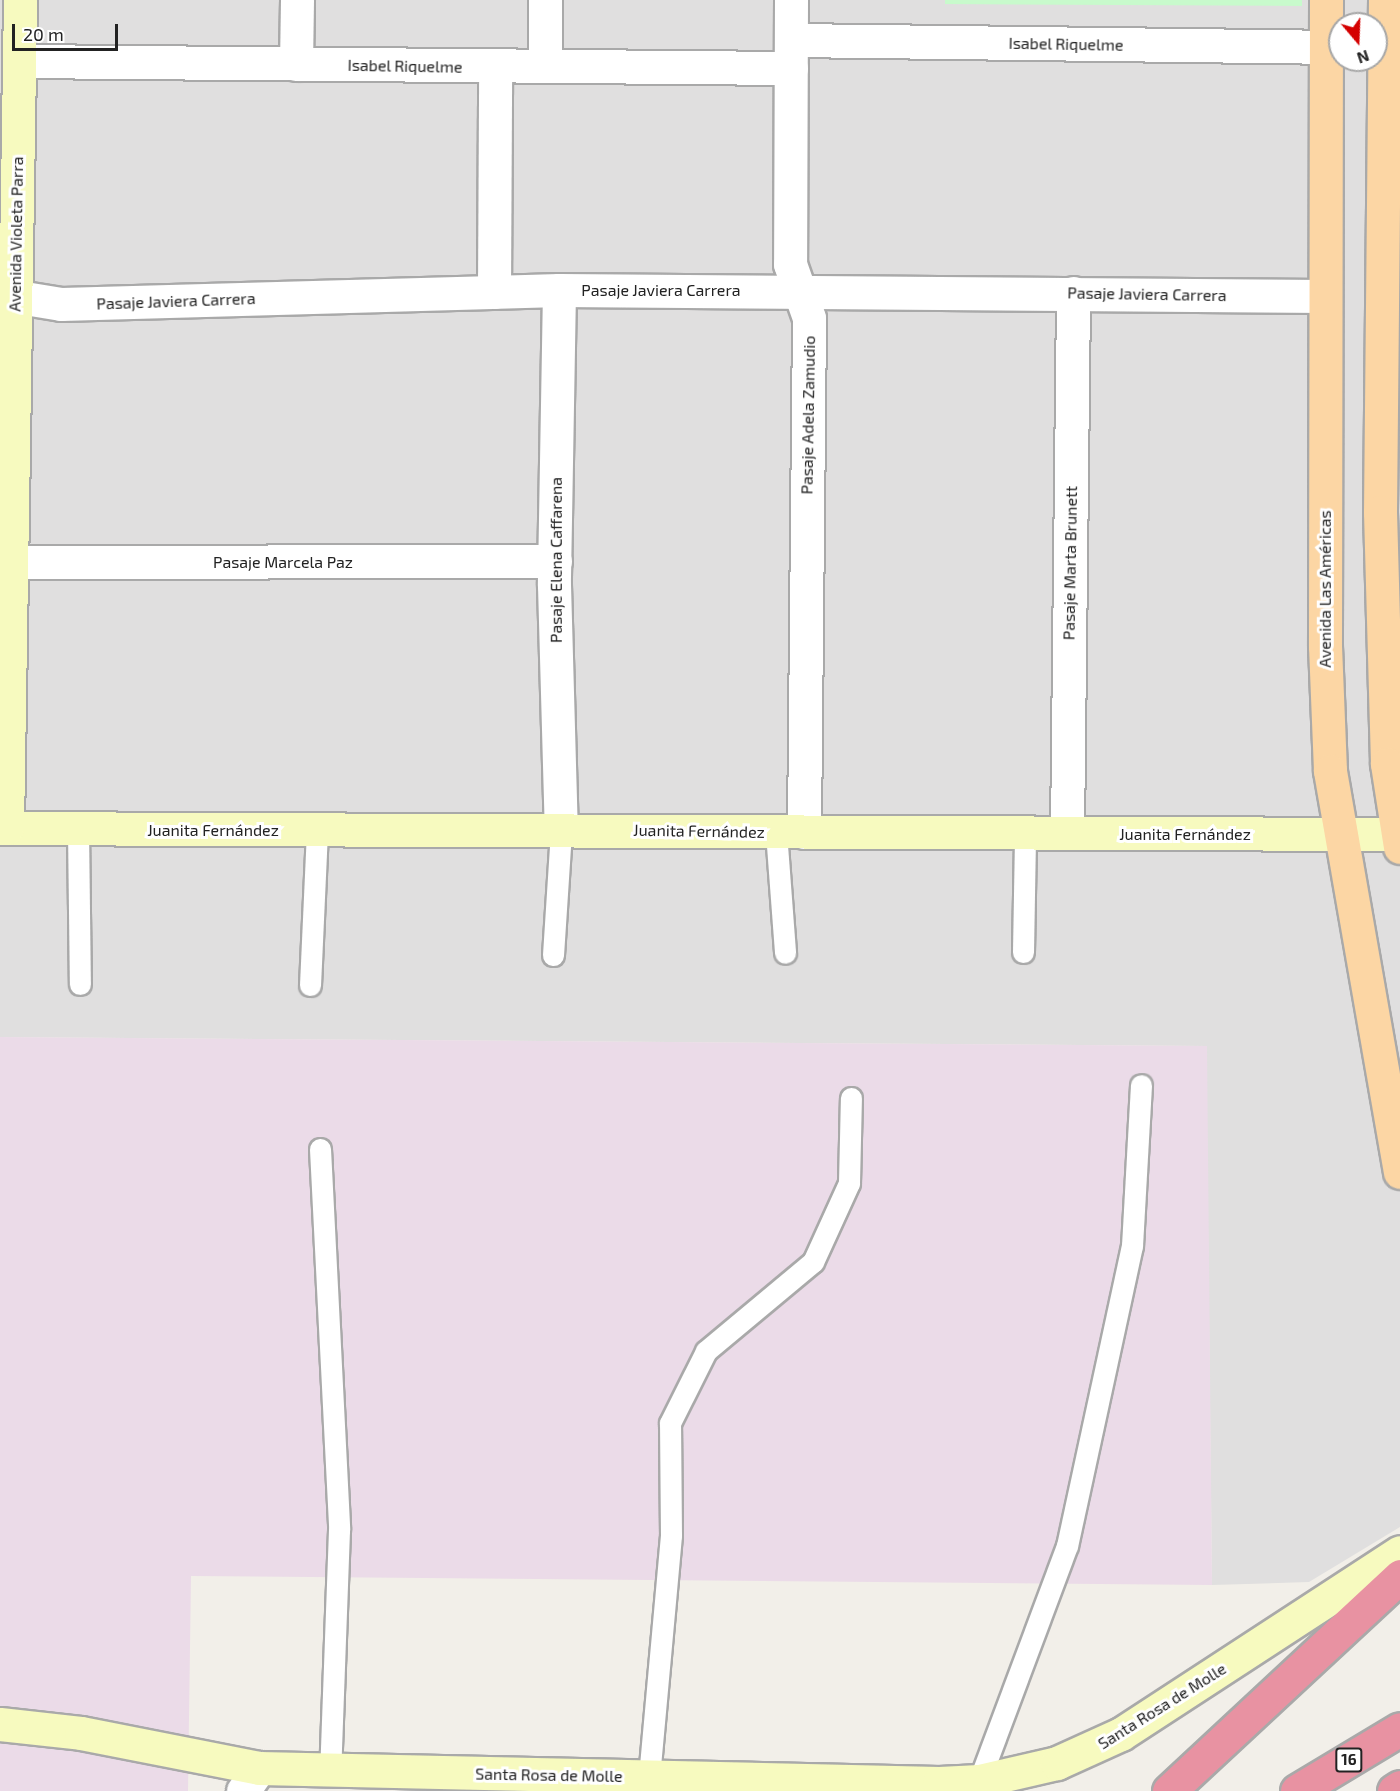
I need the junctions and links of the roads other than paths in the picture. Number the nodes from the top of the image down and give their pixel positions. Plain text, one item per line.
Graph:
1 (20, 0) edge
2 (297, 0) edge
3 (545, 0) edge
4 (792, 0) edge
5 (1328, 47) edge
6 (13, 48) edge
7 (791, 54) junction
8 (296, 64) junction
9 (545, 66) junction
10 (495, 68) junction
11 (1332, 72) edge
12 (1381, 72) edge
13 (1391, 269) edge
14 (559, 290) junction
15 (799, 290) junction
16 (494, 292) junction
17 (1073, 293) junction
18 (8, 295) edge
19 (1324, 296) junction
20 (1390, 512) edge
21 (555, 561) junction
22 (11, 562) junction
23 (1394, 764) edge
24 (3, 828) edge
25 (78, 829) junction
26 (317, 830) junction
27 (561, 830) junction
28 (790, 832) junction
29 (1025, 833) junction
30 (1067, 833) junction
31 (1341, 834) junction
32 (1399, 841) edge
33 (1023, 952) dead end
34 (785, 953) dead end
35 (553, 954) dead end
36 (80, 984) dead end
37 (310, 985) dead end
38 (1141, 1084) dead end
39 (851, 1098) dead end
40 (320, 1149) dead end
41 (1400, 1172) edge
42 (1400, 1552) edge
43 (1400, 1576) edge
44 (0, 1724) edge
45 (1400, 1728) edge
46 (330, 1770) junction
47 (649, 1777) junction
48 (251, 1780) edge
49 (979, 1781) junction
50 (735, 1785) edge
51 (850, 1786) edge
52 (1400, 1787) edge
53 (1169, 1791) edge
54 (1298, 1791) edge
55 (1394, 1791) edge

1 - 6 street, Avenida Violeta Parra
2 - 8 street
3 - 9 street
4 - 7 street, Pasaje Adela Zamudio
5 - 7 street, Isabel Riquelme
6 - 8 street, Isabel Riquelme
6 - 18 street, Avenida Violeta Parra
7 - 9 street, Isabel Riquelme
7 - 15 street, Pasaje Adela Zamudio
8 - 10 street, Isabel Riquelme
9 - 10 street, Isabel Riquelme
10 - 16 street
11 - 19 main road, Avenida Las Américas
12 - 13 main road
13 - 20 main road
14 - 15 street, Pasaje Javiera Carrera
14 - 16 street, Pasaje Javiera Carrera
14 - 21 street, Pasaje Elena Caffarena
15 - 17 street, Pasaje Javiera Carrera
15 - 28 street, Pasaje Adela Zamudio
16 - 18 street, Pasaje Javiera Carrera
17 - 19 street, Pasaje Javiera Carrera
17 - 30 street, Pasaje Marta Brunett
18 - 22 street, Avenida Violeta Parra
19 - 31 main road, Avenida Las Américas
20 - 23 main road
21 - 22 street, Pasaje Marcela Paz
21 - 27 street, Pasaje Elena Caffarena
22 - 24 street, Avenida Violeta Parra
23 - 32 main road
24 - 25 street, Juanita Fernández
25 - 26 street, Juanita Fernández
25 - 36 lane
26 - 27 street, Juanita Fernández
26 - 37 lane
27 - 28 street, Juanita Fernández
27 - 35 lane
28 - 29 street, Juanita Fernández
28 - 34 lane
29 - 30 street, Juanita Fernández
29 - 33 lane
30 - 31 street, Juanita Fernández
31 - 32 street, Juanita Fernández
31 - 41 main road, Avenida Las Américas
38 - 49 lane
39 - 47 lane
40 - 46 lane
42 - 49 street, Santa Rosa de Molle
43 - 53 highway
44 - 48 street, Santa Rosa de Molle
45 - 54 highway, 16
46 - 47 street, Santa Rosa de Molle
46 - 48 street, Santa Rosa de Molle
47 - 50 street, Santa Rosa de Molle
49 - 51 street, Santa Rosa de Molle
50 - 51 street, Santa Rosa de Molle
52 - 55 highway

